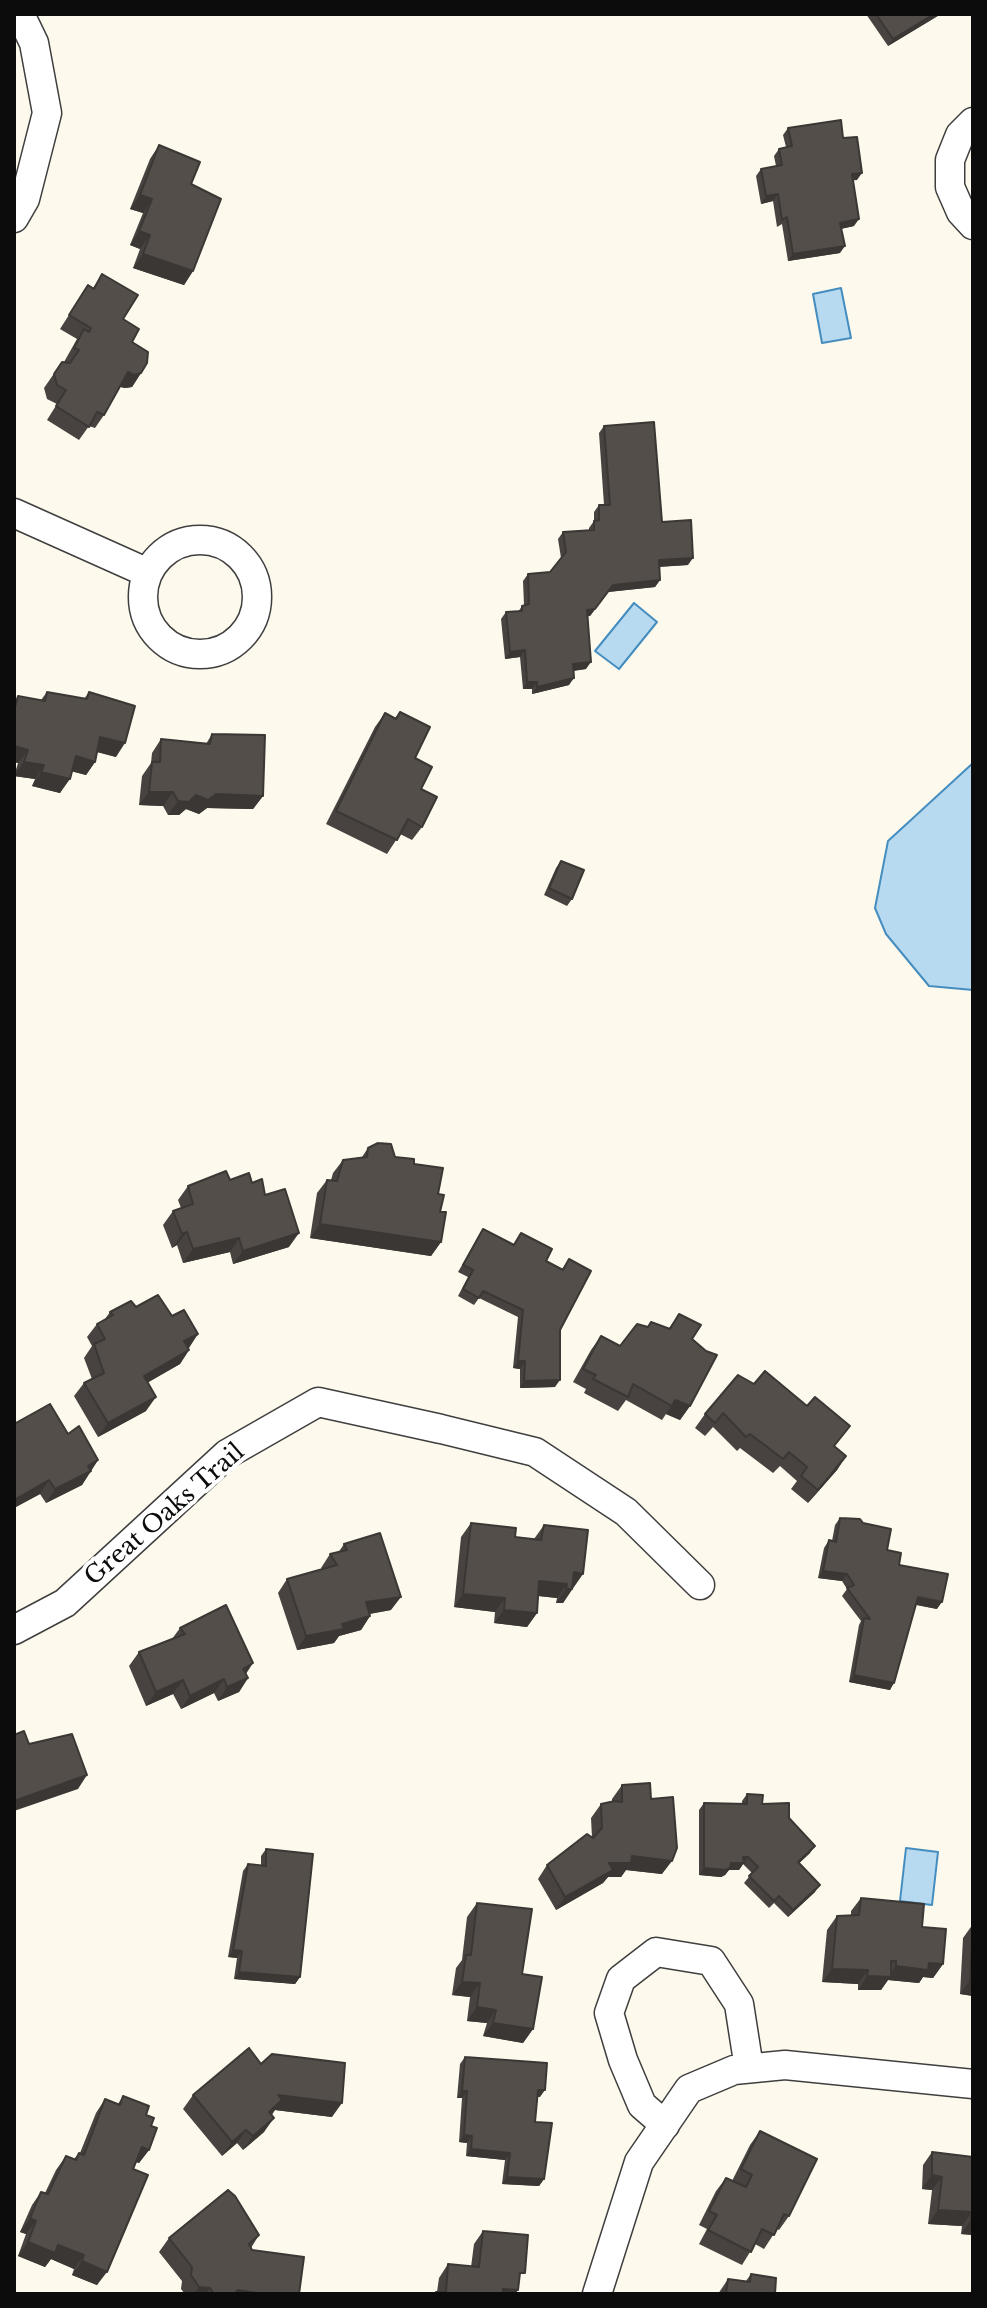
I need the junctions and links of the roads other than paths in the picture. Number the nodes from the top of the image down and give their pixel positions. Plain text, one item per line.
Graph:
1 (20, 14) edge
2 (973, 122) edge
3 (14, 218) edge
4 (973, 225) edge
5 (14, 513) edge
6 (148, 573) junction
7 (700, 1585) dead end
8 (14, 1630) edge
9 (749, 2068) junction
10 (973, 2084) edge
11 (665, 2125) junction
12 (597, 2294) edge

1 - 3 street
2 - 4 street
5 - 6 street
6 - 6 street
7 - 8 street, Great Oaks Trail
9 - 10 street
9 - 11 street
9 - 11 street
11 - 12 street

